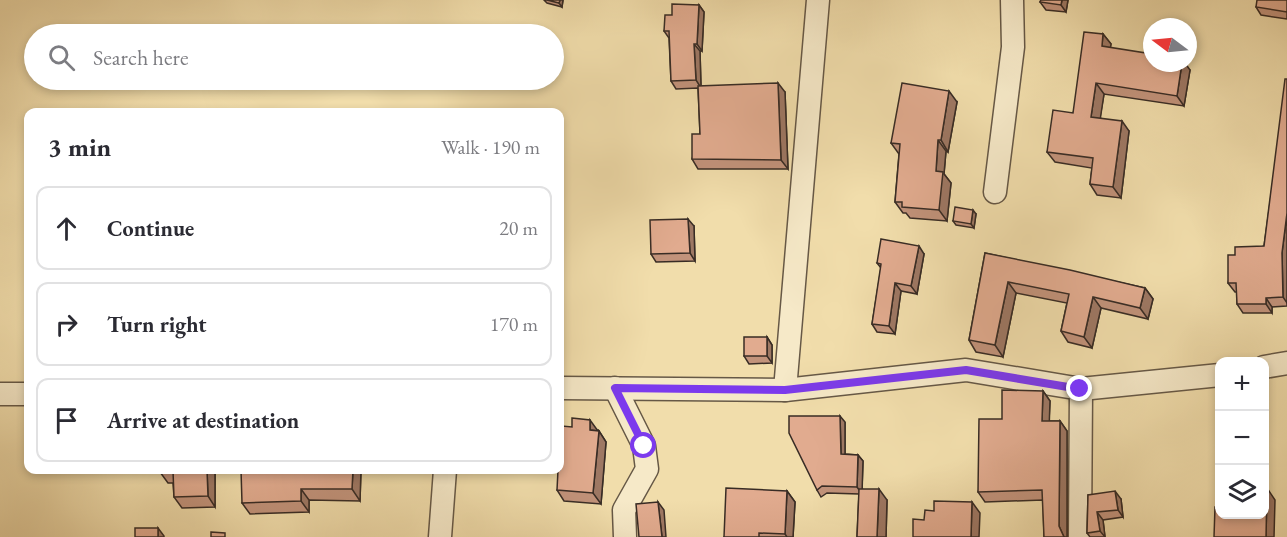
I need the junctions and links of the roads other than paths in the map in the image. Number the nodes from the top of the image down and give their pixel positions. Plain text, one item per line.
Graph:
1 (818, 0) edge
2 (1012, 0) edge
3 (995, 192) dead end
4 (1287, 363) edge
5 (1269, 366) edge
6 (1215, 376) edge
7 (564, 388) edge
8 (615, 388) junction
9 (1080, 389) junction
10 (785, 390) junction
11 (0, 394) edge
12 (24, 394) edge
13 (445, 474) edge
14 (440, 537) edge
15 (625, 537) edge
16 (1080, 537) edge

1 - 10 street
2 - 3 street
4 - 5 street
6 - 9 street
7 - 8 street
8 - 10 street
8 - 15 street
9 - 10 street
9 - 16 street
11 - 12 street
13 - 14 street

